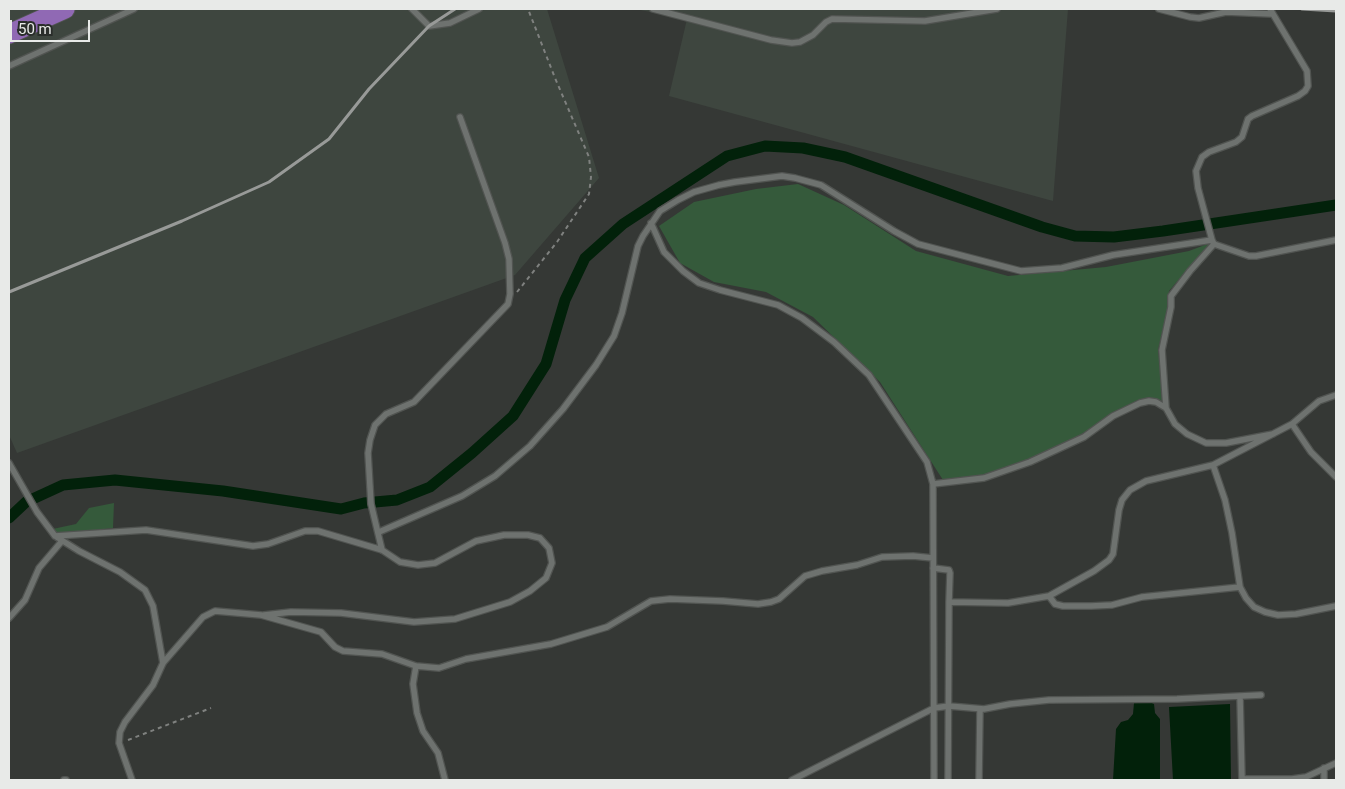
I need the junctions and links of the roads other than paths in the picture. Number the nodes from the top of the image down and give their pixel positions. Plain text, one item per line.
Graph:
1 (65, 9) edge
2 (134, 9) edge
3 (412, 9) edge
4 (479, 9) edge
5 (653, 9) edge
6 (997, 9) edge
7 (1158, 9) edge
8 (1271, 11) edge
9 (9, 34) edge
10 (9, 66) edge
11 (460, 117) dead end
12 (651, 223) junction
13 (1336, 240) edge
14 (1213, 242) junction
15 (1336, 395) edge
16 (1166, 408) junction
17 (1292, 424) junction
18 (1273, 434) junction
19 (9, 462) edge
20 (1214, 465) junction
21 (1336, 477) edge
22 (934, 484) junction
23 (379, 532) junction
24 (55, 536) junction
25 (62, 541) junction
26 (382, 550) junction
27 (933, 558) junction
28 (933, 568) junction
29 (1240, 587) junction
30 (1049, 596) junction
31 (949, 602) junction
32 (1336, 606) edge
33 (261, 615) junction
34 (9, 618) edge
35 (163, 663) junction
36 (416, 666) junction
37 (1261, 695) dead end
38 (1240, 696) junction
39 (949, 706) junction
40 (934, 708) junction
41 (980, 709) junction
42 (1336, 762) edge
43 (1324, 768) junction
44 (130, 780) edge
45 (445, 780) edge
46 (792, 780) edge
47 (934, 780) edge
48 (948, 780) edge
49 (979, 780) edge
50 (1242, 780) edge
51 (1324, 780) edge

1 - 9 highway
2 - 10 lane
3 - 4 lane
5 - 6 lane
7 - 8 lane
8 - 14 lane
11 - 23 lane
12 - 14 lane
12 - 22 lane
12 - 23 lane
13 - 14 lane
14 - 16 lane
15 - 17 lane
16 - 18 lane
16 - 22 lane
17 - 18 lane
17 - 21 lane
18 - 20 lane
19 - 24 lane
20 - 29 lane
20 - 30 lane
22 - 27 lane
23 - 26 lane
24 - 25 lane
24 - 26 lane
25 - 34 lane
25 - 35 lane
26 - 33 lane
27 - 28 lane
27 - 36 lane
28 - 31 lane
28 - 40 lane
29 - 30 lane
29 - 32 lane
30 - 31 lane
31 - 39 lane
33 - 35 lane
33 - 36 lane
35 - 44 lane
36 - 45 lane
37 - 38 lane
38 - 41 lane
38 - 50 lane
39 - 40 lane
39 - 41 lane
39 - 48 lane
40 - 46 lane
40 - 47 lane
41 - 49 lane
42 - 43 lane
43 - 50 lane
43 - 51 lane

